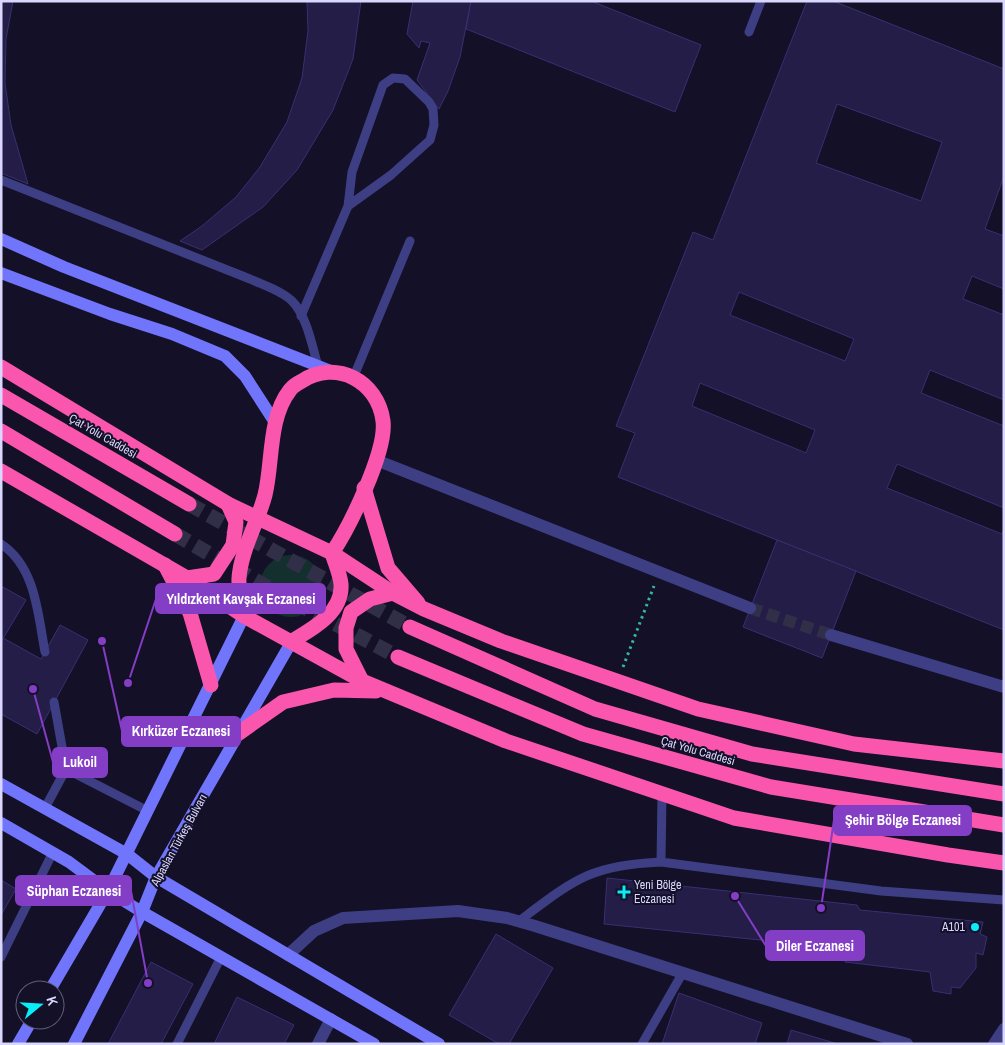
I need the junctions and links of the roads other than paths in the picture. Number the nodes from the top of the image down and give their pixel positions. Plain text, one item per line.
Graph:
1 (761, 1) edge
2 (749, 32) dead end
3 (1, 180) edge
4 (348, 206) junction
5 (1, 240) edge
6 (410, 240) dead end
7 (1, 273) edge
8 (301, 316) junction
9 (1, 367) edge
10 (325, 368) junction
11 (354, 376) junction
12 (1, 395) edge
13 (276, 424) junction
14 (1, 432) edge
15 (376, 460) junction
16 (1, 470) edge
17 (364, 488) junction
18 (189, 504) tunnel mouth
19 (228, 504) junction
20 (259, 518) junction
21 (174, 534) tunnel mouth
22 (1, 544) edge
23 (332, 554) junction
24 (165, 565) junction
25 (187, 578) junction
26 (392, 593) junction
27 (750, 608) tunnel mouth
28 (424, 609) junction
29 (244, 616) junction
30 (410, 627) tunnel mouth
31 (831, 635) tunnel mouth
32 (292, 641) junction
33 (45, 652) dead end
34 (398, 657) tunnel mouth
35 (362, 681) junction
36 (211, 685) junction
37 (1004, 688) edge
38 (386, 692) junction
39 (54, 702) dead end
40 (240, 734) junction
41 (1004, 761) edge
42 (66, 769) junction
43 (1, 784) edge
44 (662, 794) junction
45 (1004, 794) edge
46 (45, 808) junction
47 (148, 811) junction
48 (1, 823) edge
49 (1004, 825) edge
50 (54, 852) junction
51 (127, 854) junction
52 (661, 862) junction
53 (1004, 863) edge
54 (156, 877) junction
55 (108, 892) junction
56 (1004, 900) edge
57 (142, 912) junction
58 (519, 921) junction
59 (288, 955) junction
60 (1, 956) edge
61 (221, 957) junction
62 (682, 974) junction
63 (56, 980) edge
64 (331, 1019) junction
65 (1004, 1029) edge
66 (26, 1030) edge
67 (18, 1044) edge
68 (74, 1044) edge
69 (177, 1044) edge
70 (318, 1044) edge
71 (374, 1044) edge
72 (439, 1044) edge
73 (642, 1044) edge
74 (907, 1044) edge
75 (994, 1044) edge

1 - 2 lane
3 - 8 lane
4 - 4 lane
4 - 8 lane
5 - 10 street
6 - 11 lane
7 - 13 street
8 - 10 lane
9 - 19 highway
10 - 11 highway
10 - 13 highway
11 - 15 highway
12 - 18 highway, Çat Yolu Caddesi
13 - 20 highway
14 - 21 highway
15 - 17 highway
15 - 27 street
16 - 24 highway
17 - 23 highway
17 - 28 highway
19 - 20 highway
19 - 25 highway
20 - 23 highway
20 - 29 highway
22 - 33 lane
23 - 26 highway
23 - 32 highway
24 - 25 highway
24 - 36 highway
25 - 29 highway
26 - 28 highway
26 - 35 highway
28 - 41 highway
29 - 32 highway
29 - 36 street
30 - 45 highway, Çat Yolu Caddesi
31 - 37 street
32 - 35 highway
32 - 40 street, Alpaslan Türkeş Bulvarı
34 - 49 highway, Çat Yolu Caddesi
35 - 38 highway
36 - 47 street
38 - 40 highway
38 - 44 highway
39 - 42 lane
40 - 54 street, Alpaslan Türkeş Bulvarı
42 - 46 lane
42 - 47 lane
43 - 46 street
44 - 52 lane
44 - 53 highway
46 - 51 street
47 - 51 street
48 - 50 street
50 - 55 street
50 - 60 lane
51 - 54 street
51 - 55 street
52 - 56 lane
52 - 58 lane
54 - 57 street, Alpaslan Türkeş Bulvarı
54 - 59 street
55 - 57 street
55 - 63 street
57 - 61 street
57 - 68 street, Alpaslan Türkeş Bulvarı
58 - 59 street
58 - 62 street
59 - 72 street
61 - 64 street
61 - 69 lane
62 - 73 lane
62 - 74 street
64 - 70 street
64 - 71 street
65 - 75 street
66 - 67 street

